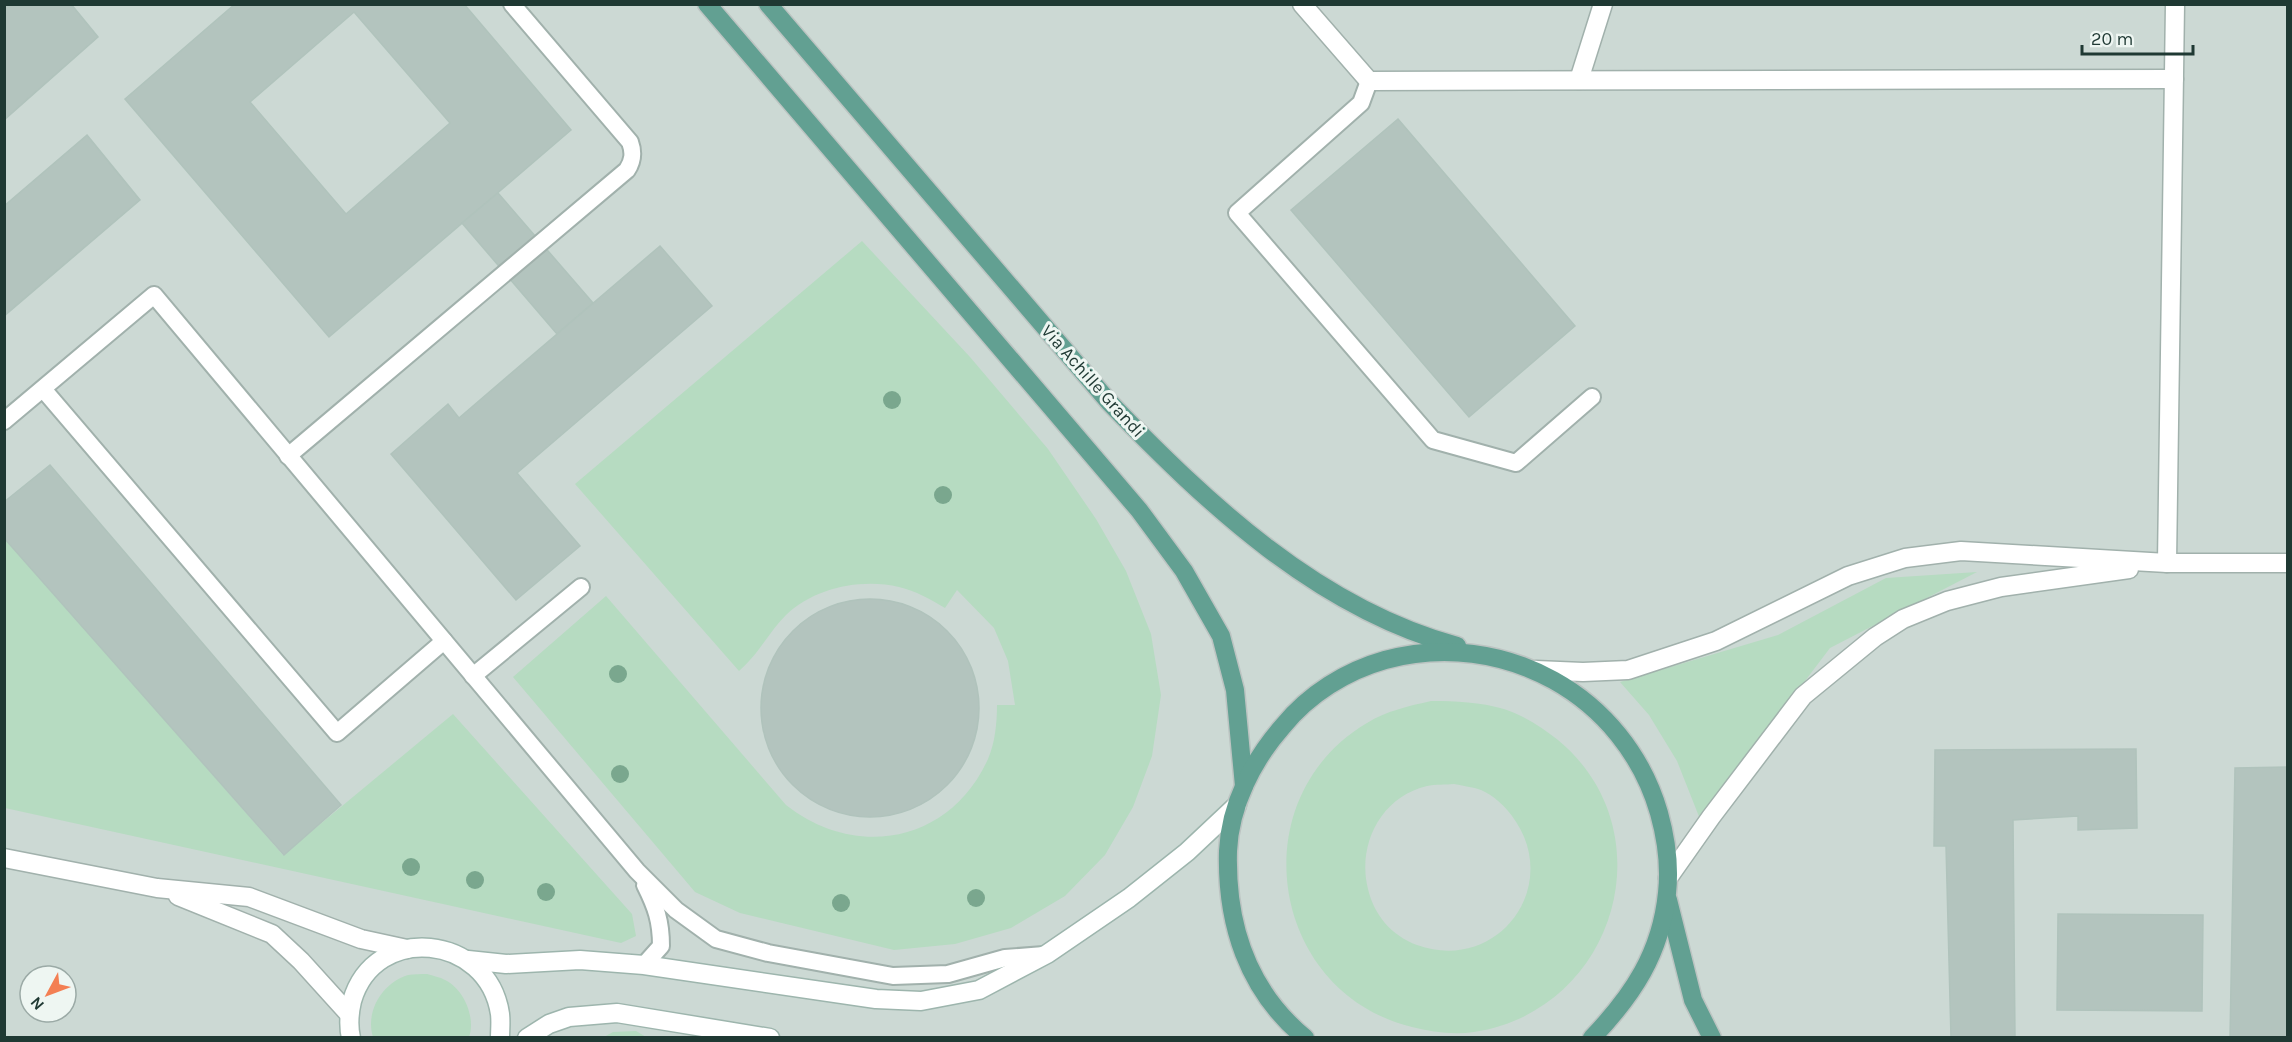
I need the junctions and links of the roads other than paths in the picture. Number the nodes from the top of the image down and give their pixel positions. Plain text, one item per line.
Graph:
1 (512, 4) edge
2 (707, 4) edge
3 (768, 4) edge
4 (1302, 4) edge
5 (1603, 4) edge
6 (2175, 4) edge
7 (2174, 79) junction
8 (1579, 80) junction
9 (1369, 81) junction
10 (43, 388) junction
11 (1592, 398) dead end
12 (4, 421) edge
13 (288, 456) junction
14 (2167, 563) junction
15 (2288, 563) edge
16 (581, 587) dead end
17 (444, 641) junction
18 (1497, 657) junction
19 (1536, 670) junction
20 (473, 676) junction
21 (1244, 786) junction
22 (1237, 805) junction
23 (4, 858) edge
24 (638, 871) junction
25 (1668, 886) junction
26 (157, 888) junction
27 (408, 948) junction
28 (1047, 954) junction
29 (468, 960) junction
30 (644, 965) junction
31 (663, 1020) junction
32 (349, 1030) edge
33 (500, 1038) edge
34 (527, 1038) edge
35 (684, 1038) edge
36 (770, 1038) edge
37 (1305, 1038) edge
38 (1592, 1038) edge
39 (1712, 1038) edge

1 - 13 lane
2 - 21 main road
3 - 18 main road, Via Achille Grandi
4 - 9 street
5 - 8 street
6 - 7 street
7 - 8 street
7 - 14 street
8 - 9 street
9 - 11 lane
10 - 12 lane
10 - 13 lane
10 - 17 lane
13 - 17 lane
14 - 15 street
14 - 19 street
14 - 25 street
16 - 20 lane
17 - 20 lane
18 - 19 main road
18 - 21 main road
19 - 25 main road
20 - 24 lane
21 - 22 main road
22 - 28 street
22 - 37 main road
23 - 26 street
24 - 28 lane
24 - 30 lane
25 - 38 main road
25 - 39 main road
26 - 27 street
26 - 32 street
27 - 29 street
27 - 32 street
28 - 30 street
29 - 30 street
29 - 33 street
31 - 34 street
31 - 35 street
31 - 36 street

